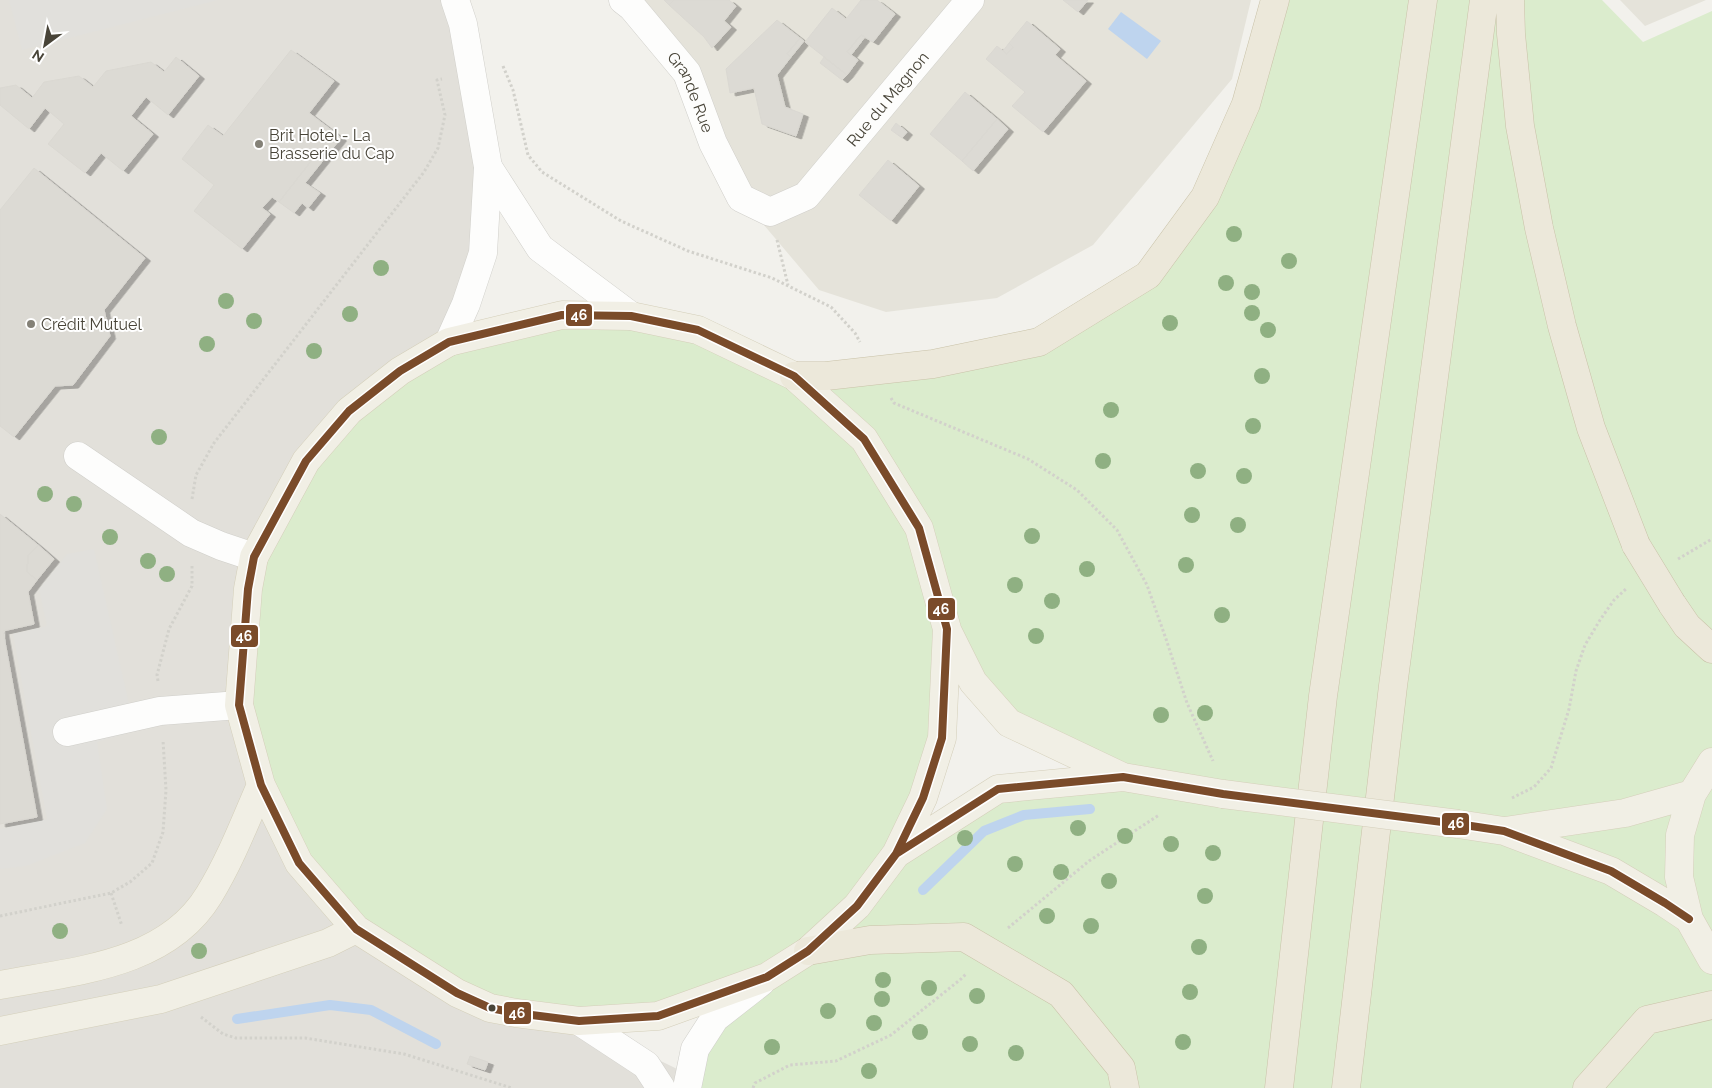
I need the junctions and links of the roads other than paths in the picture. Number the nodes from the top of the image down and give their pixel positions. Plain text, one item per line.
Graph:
1 (455, 0) edge
2 (623, 0) edge
3 (970, 0) edge
4 (1275, 0) edge
5 (1423, 0) edge
6 (1484, 0) edge
7 (1510, 0) edge
8 (488, 167) junction
9 (770, 212) joint
10 (632, 316) junction
11 (450, 342) junction
12 (794, 376) junction
13 (78, 456) dead end
14 (254, 557) junction
15 (947, 629) junction
16 (1712, 649) edge
17 (239, 705) junction
18 (67, 732) dead end
19 (1712, 762) edge
20 (1123, 777) junction
21 (261, 785) junction
22 (1692, 794) junction
23 (1504, 831) junction
24 (896, 854) junction
25 (1689, 919) junction
26 (356, 929) junction
27 (808, 950) junction
28 (1712, 960) edge
29 (767, 977) junction
30 (0, 985) edge
31 (1712, 1005) edge
32 (579, 1021) junction
33 (0, 1031) edge
34 (661, 1088) edge
35 (687, 1088) edge
36 (1125, 1088) edge
37 (1279, 1088) edge
38 (1346, 1088) edge
39 (1586, 1088) edge

1 - 8 street
2 - 9 street, Grande Rue
3 - 9 street, Rue du Magnon
4 - 12 highway
5 - 37 highway
6 - 38 highway
7 - 16 highway, bridge
8 - 10 street
8 - 11 street
10 - 11 main road
10 - 12 main road
11 - 14 main road
12 - 15 main road
13 - 14 street
14 - 17 main road
15 - 20 main road
15 - 24 main road
17 - 18 street
17 - 21 main road
19 - 22 main road
20 - 23 main road, bridge
20 - 24 main road
21 - 26 main road
21 - 30 main road
22 - 23 main road
22 - 25 main road
23 - 25 main road
24 - 27 main road
25 - 28 main road
26 - 32 main road
26 - 33 main road
27 - 29 main road
27 - 36 highway
29 - 32 main road
29 - 35 street
31 - 39 highway
32 - 34 street

